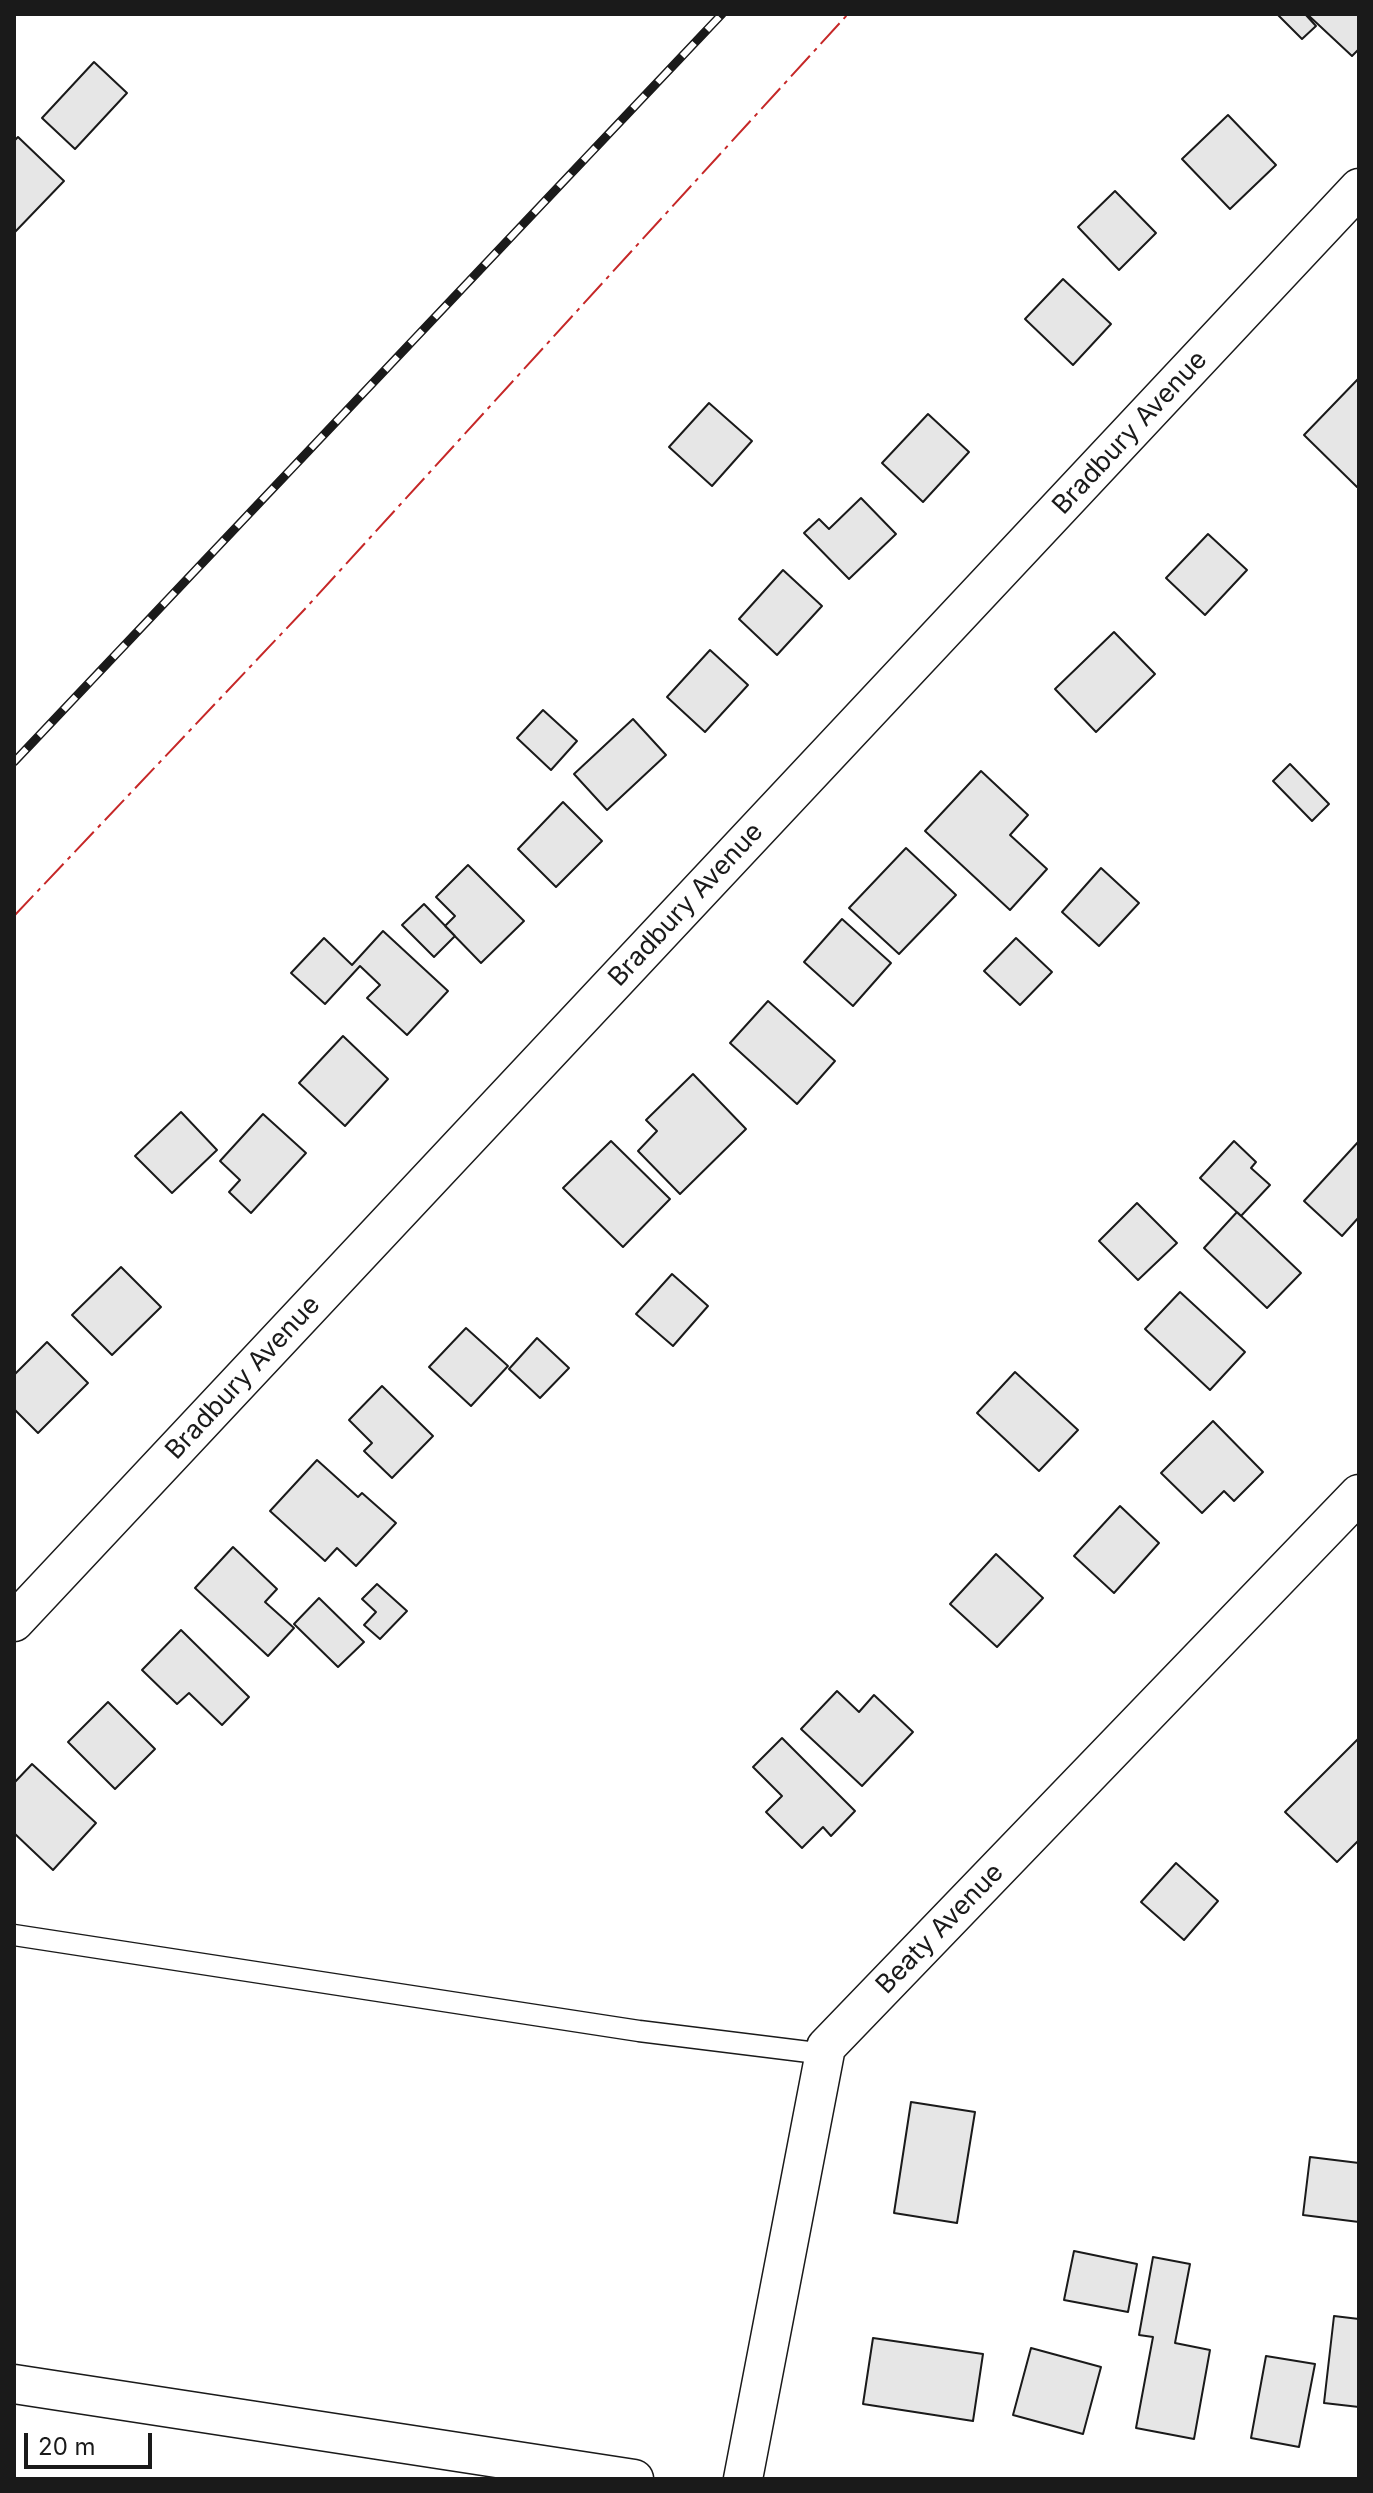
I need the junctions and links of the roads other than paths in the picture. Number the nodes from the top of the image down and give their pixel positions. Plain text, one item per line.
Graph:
1 (1358, 190) edge
2 (1359, 1494) edge
3 (14, 1622) edge
4 (14, 1935) edge
5 (825, 2054) junction
6 (14, 2384) edge
7 (634, 2479) edge
8 (743, 2479) edge

1 - 3 street, Bradbury Avenue
2 - 5 street, Beaty Avenue
4 - 5 lane
5 - 8 street, Beaty Avenue
6 - 7 street

